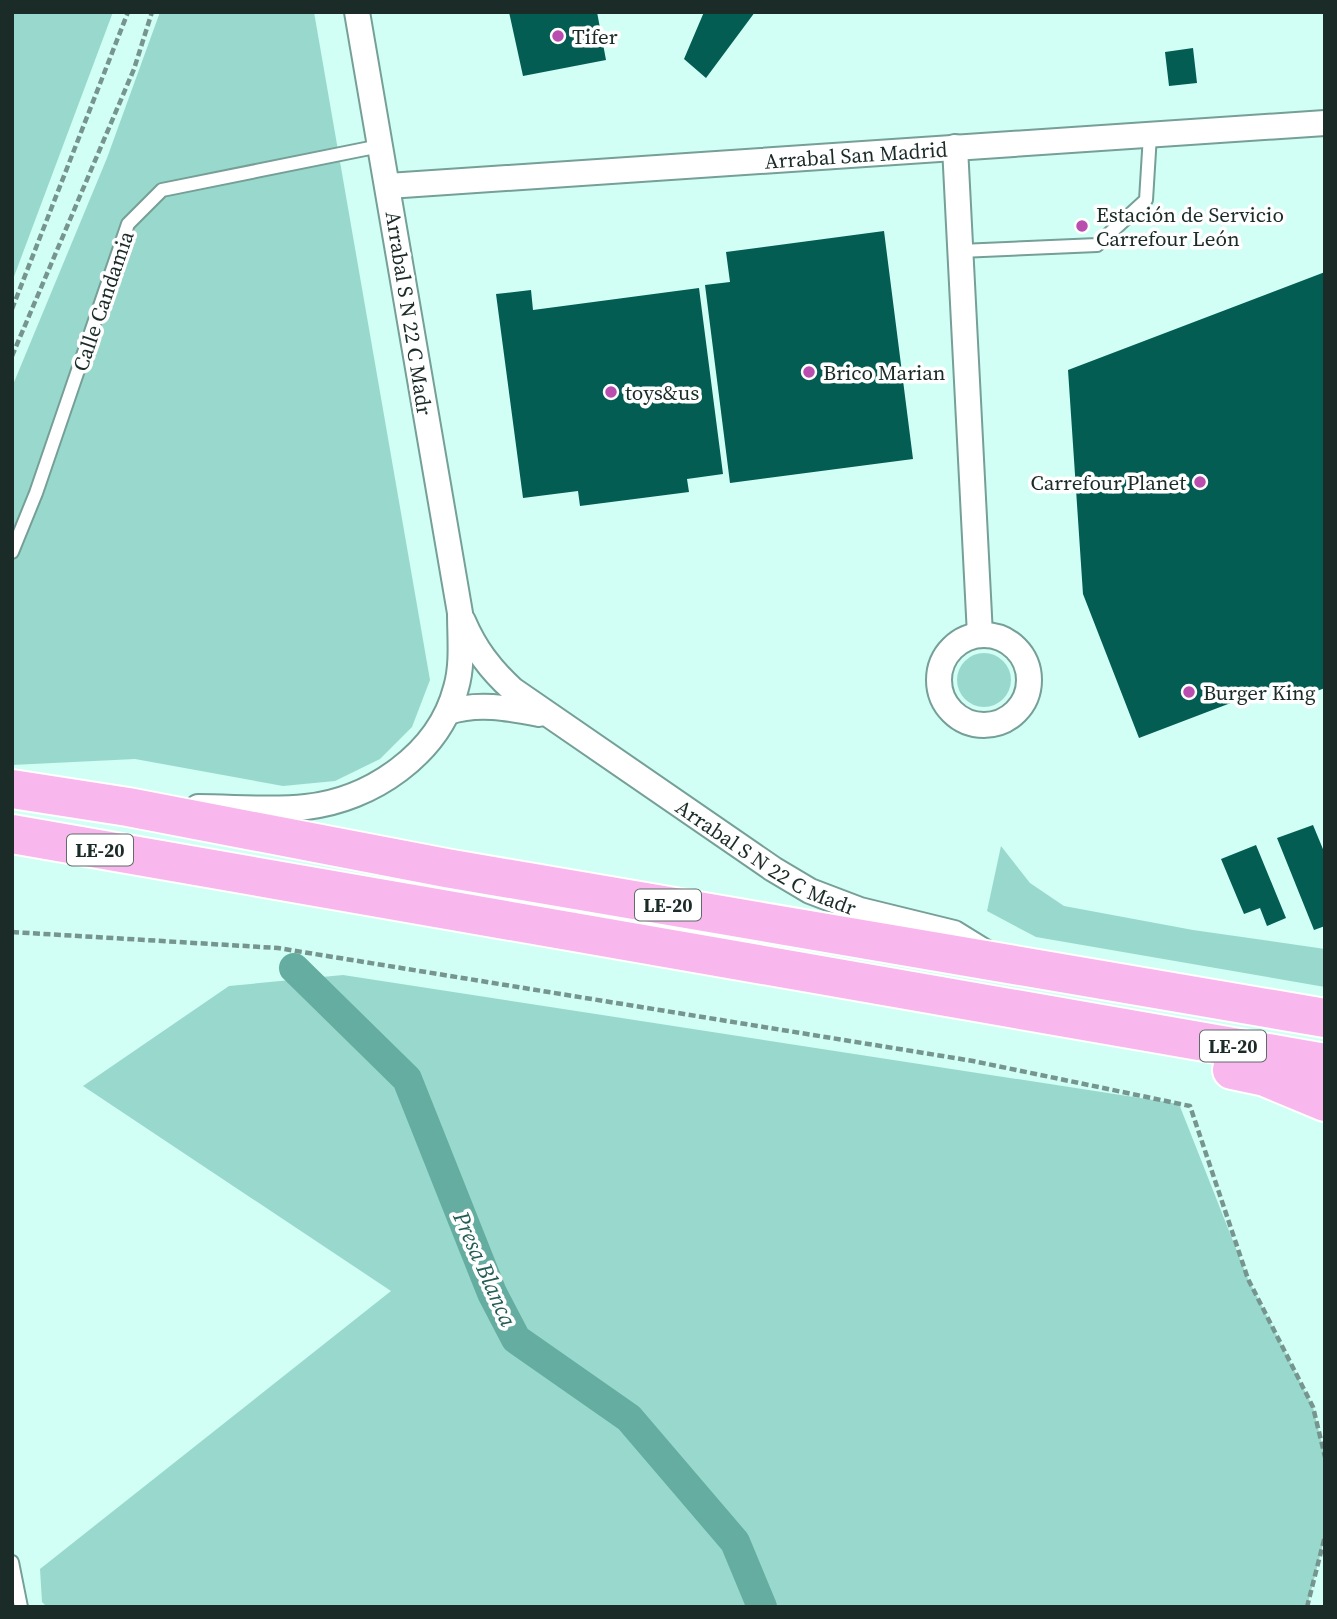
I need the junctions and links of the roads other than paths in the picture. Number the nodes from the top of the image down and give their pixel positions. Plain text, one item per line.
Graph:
1 (357, 12) edge
2 (1325, 123) edge
3 (1150, 135) junction
4 (380, 146) junction
5 (955, 147) junction
6 (388, 186) junction
7 (960, 251) junction
8 (12, 552) edge
9 (460, 613) junction
10 (980, 635) dead end
11 (448, 712) junction
12 (546, 715) junction
13 (12, 789) edge
14 (128, 807) junction
15 (12, 834) edge
16 (1003, 964) junction
17 (1325, 1018) edge
18 (1142, 1029) junction
19 (1325, 1063) edge
20 (1325, 1102) edge
21 (12, 1562) edge
22 (21, 1607) edge

1 - 4 street, Arrabal S N 22 C Madr
2 - 3 street, Arrabal San Madrid
3 - 5 street, Arrabal San Madrid
3 - 7 lane
4 - 6 street, Arrabal S N 22 C Madr
4 - 8 lane, Calle Candamia
5 - 6 street, Arrabal San Madrid
5 - 7 street
6 - 9 street, Arrabal S N 22 C Madr
7 - 10 street
9 - 11 street, Arrabal S N 22 C Madr
9 - 12 street, Arrabal S N 22 C Madr
11 - 12 street, Arrabal S N 22 C Madr
11 - 14 street, Arrabal S N 22 C Madr
12 - 16 street, Arrabal S N 22 C Madr
13 - 14 highway, LE-20
14 - 16 highway, LE-20
15 - 18 highway, LE-20
16 - 17 highway, LE-20
18 - 19 highway, LE-20
18 - 20 highway
21 - 22 lane

